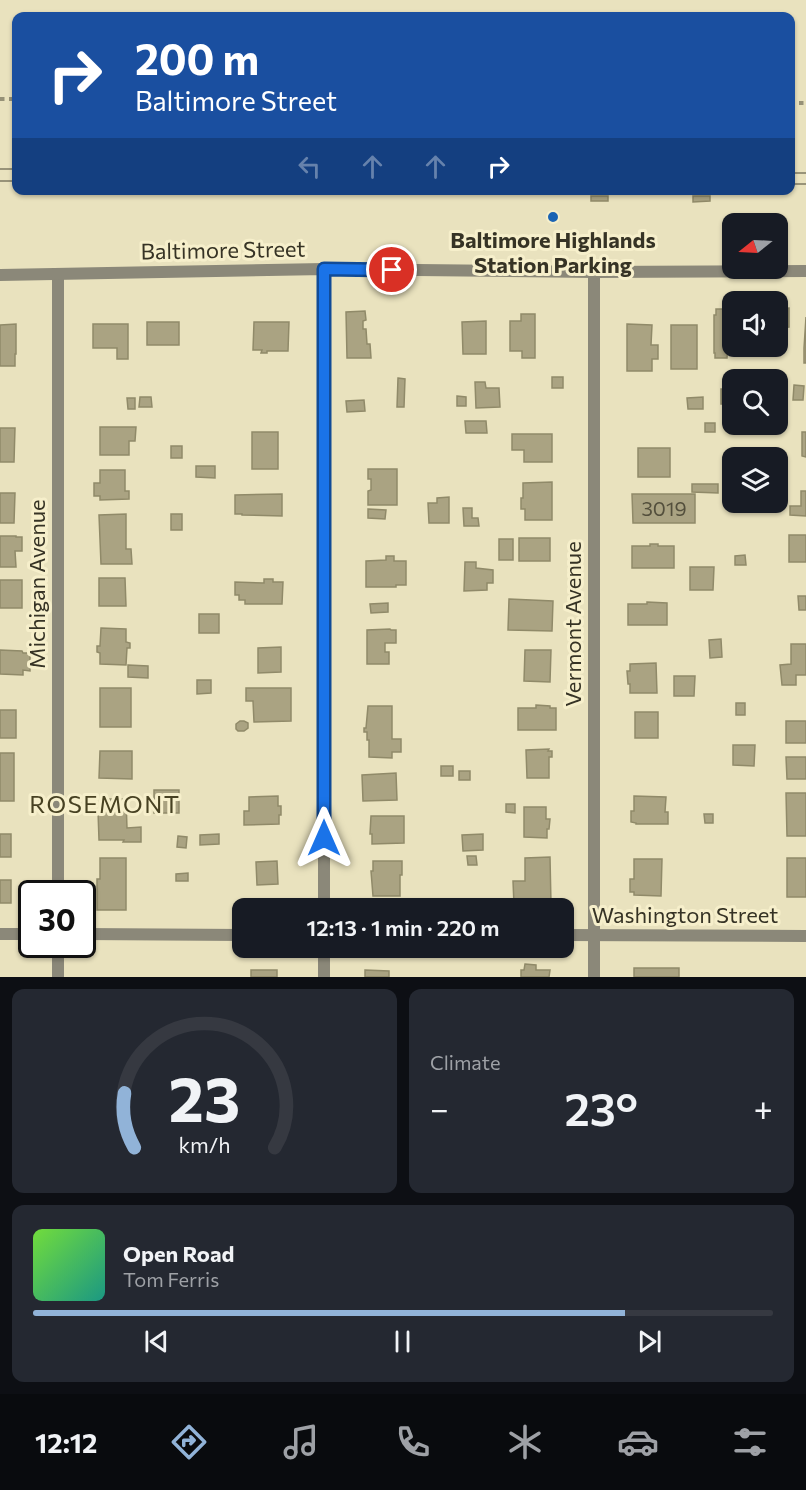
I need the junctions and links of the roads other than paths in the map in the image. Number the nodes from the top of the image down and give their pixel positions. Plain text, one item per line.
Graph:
1 (324, 269) junction
2 (806, 271) edge
3 (594, 272) junction
4 (58, 274) junction
5 (0, 275) edge
6 (58, 880) edge
7 (324, 898) edge
8 (0, 934) edge
9 (18, 934) edge
10 (96, 934) edge
11 (232, 935) edge
12 (574, 935) edge
13 (594, 936) junction
14 (806, 936) edge
15 (58, 958) edge
16 (324, 958) edge
17 (58, 977) edge
18 (324, 977) edge
19 (594, 977) edge

1 - 3 street, Baltimore Street
1 - 4 street, Baltimore Street
1 - 7 street
2 - 3 street, Baltimore Street
3 - 13 street, Vermont Avenue
4 - 5 street, Baltimore Street
4 - 6 street, Michigan Avenue
8 - 9 street
10 - 11 street
12 - 13 street, Washington Street
13 - 14 street, Washington Street
13 - 19 street, Vermont Avenue
15 - 17 street
16 - 18 street

